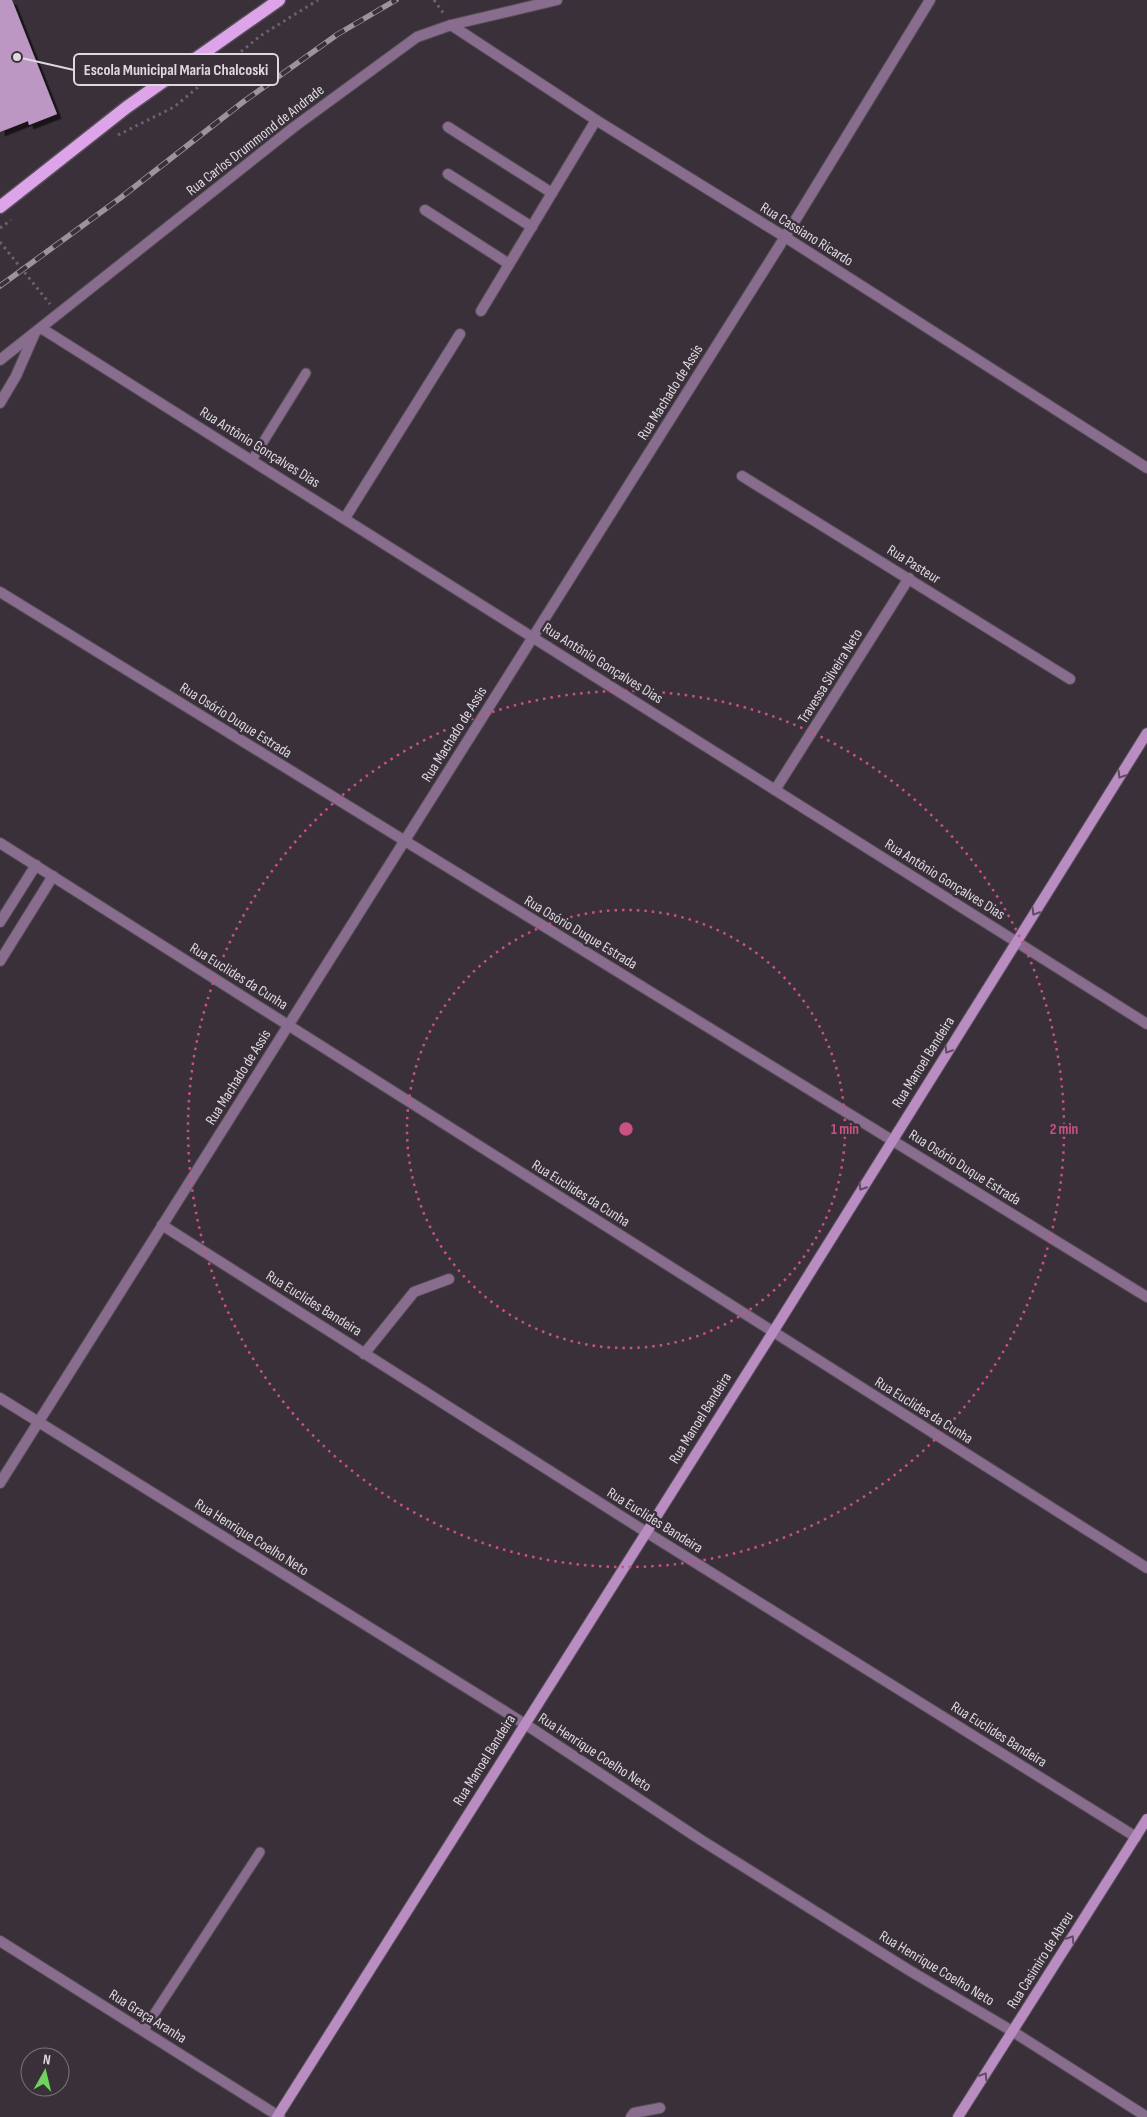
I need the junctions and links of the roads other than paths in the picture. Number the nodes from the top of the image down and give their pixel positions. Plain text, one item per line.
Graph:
1 (279, 0) edge
2 (557, 0) edge
3 (930, 0) edge
4 (451, 25) junction
5 (596, 120) junction
6 (448, 127) dead end
7 (448, 174) dead end
8 (552, 193) junction
9 (0, 207) edge
10 (425, 210) dead end
11 (532, 227) junction
12 (785, 237) junction
13 (509, 264) junction
14 (481, 311) dead end
15 (38, 331) junction
16 (460, 334) dead end
17 (0, 360) edge
18 (306, 373) dead end
19 (0, 403) edge
20 (252, 460) junction
21 (1147, 468) edge
22 (742, 476) dead end
23 (345, 518) junction
24 (909, 578) junction
25 (0, 592) edge
26 (533, 636) junction
27 (1070, 679) dead end
28 (1147, 734) edge
29 (1144, 745) edge
30 (775, 790) junction
31 (404, 842) junction
32 (0, 843) edge
33 (36, 865) junction
34 (53, 876) junction
35 (0, 922) edge
36 (1016, 941) junction
37 (0, 960) edge
38 (1147, 1024) edge
39 (288, 1025) junction
40 (892, 1138) junction
41 (162, 1225) junction
42 (449, 1279) dead end
43 (1147, 1297) edge
44 (772, 1332) junction
45 (364, 1354) junction
46 (0, 1398) edge
47 (38, 1422) junction
48 (0, 1483) edge
49 (646, 1532) junction
50 (1147, 1568) edge
51 (525, 1724) junction
52 (1147, 1819) edge
53 (1136, 1837) junction
54 (260, 1852) dead end
55 (0, 1941) edge
56 (143, 2031) junction
57 (1012, 2031) junction
58 (660, 2108) dead end
59 (278, 2116) edge
60 (631, 2117) edge
61 (958, 2117) edge
62 (1147, 2117) edge

1 - 9 main road
2 - 4 street, Rua Carlos Drummond de Andrade
3 - 12 street, Rua Machado de Assis
4 - 5 street, Rua Cassiano Ricardo
4 - 15 street, Rua Carlos Drummond de Andrade
5 - 8 street
5 - 12 street, Rua Cassiano Ricardo
6 - 8 street
7 - 11 street
8 - 11 street
10 - 13 street
11 - 13 street
12 - 21 street, Rua Cassiano Ricardo
12 - 26 street, Rua Machado de Assis
13 - 14 street
15 - 17 street, Rua Carlos Drummond de Andrade
15 - 19 street
15 - 20 street, Rua Antônio Gonçalves Dias
16 - 23 street
18 - 20 lane
20 - 23 street, Rua Antônio Gonçalves Dias
22 - 24 street, Rua Pasteur
23 - 26 street, Rua Antônio Gonçalves Dias
24 - 27 street, Rua Pasteur
24 - 30 street, Travessa Silveira Neto
25 - 31 street, Rua Osório Duque Estrada
26 - 30 street, Rua Antônio Gonçalves Dias
26 - 31 street, Rua Machado de Assis
28 - 29 street, Rua Manoel Bandeira
29 -> 36 street, Rua Manoel Bandeira
30 - 36 street, Rua Antônio Gonçalves Dias
31 - 39 street, Rua Machado de Assis
31 - 40 street, Rua Osório Duque Estrada
32 - 33 street, Rua Euclides da Cunha
33 - 34 street, Rua Euclides da Cunha
33 - 35 street
34 - 37 street
34 - 39 street, Rua Euclides da Cunha
36 - 38 street, Rua Antônio Gonçalves Dias
36 -> 40 street, Rua Manoel Bandeira
39 - 41 street, Rua Machado de Assis
39 - 44 street, Rua Euclides da Cunha
40 - 43 street, Rua Osório Duque Estrada
40 -> 44 street, Rua Manoel Bandeira
41 - 45 street, Rua Euclides Bandeira
41 - 47 street, Rua Machado de Assis
42 - 45 street
44 - 49 street, Rua Manoel Bandeira
44 - 50 street, Rua Euclides da Cunha
45 - 49 street, Rua Euclides Bandeira
46 - 47 street, Rua Henrique Coelho Neto
47 - 48 street, Rua Machado de Assis
47 - 51 street, Rua Henrique Coelho Neto
49 - 51 street, Rua Manoel Bandeira
49 - 53 street, Rua Euclides Bandeira
51 - 57 street, Rua Henrique Coelho Neto
51 - 59 street, Rua Manoel Bandeira
52 - 53 street, Rua Casimiro de Abreu
57 -> 53 street, Rua Casimiro de Abreu
54 - 56 lane
55 - 56 street, Rua Graça Aranha
56 - 59 street, Rua Graça Aranha
61 -> 57 street, Rua Casimiro de Abreu
57 - 62 street, Rua Henrique Coelho Neto
58 - 60 street

